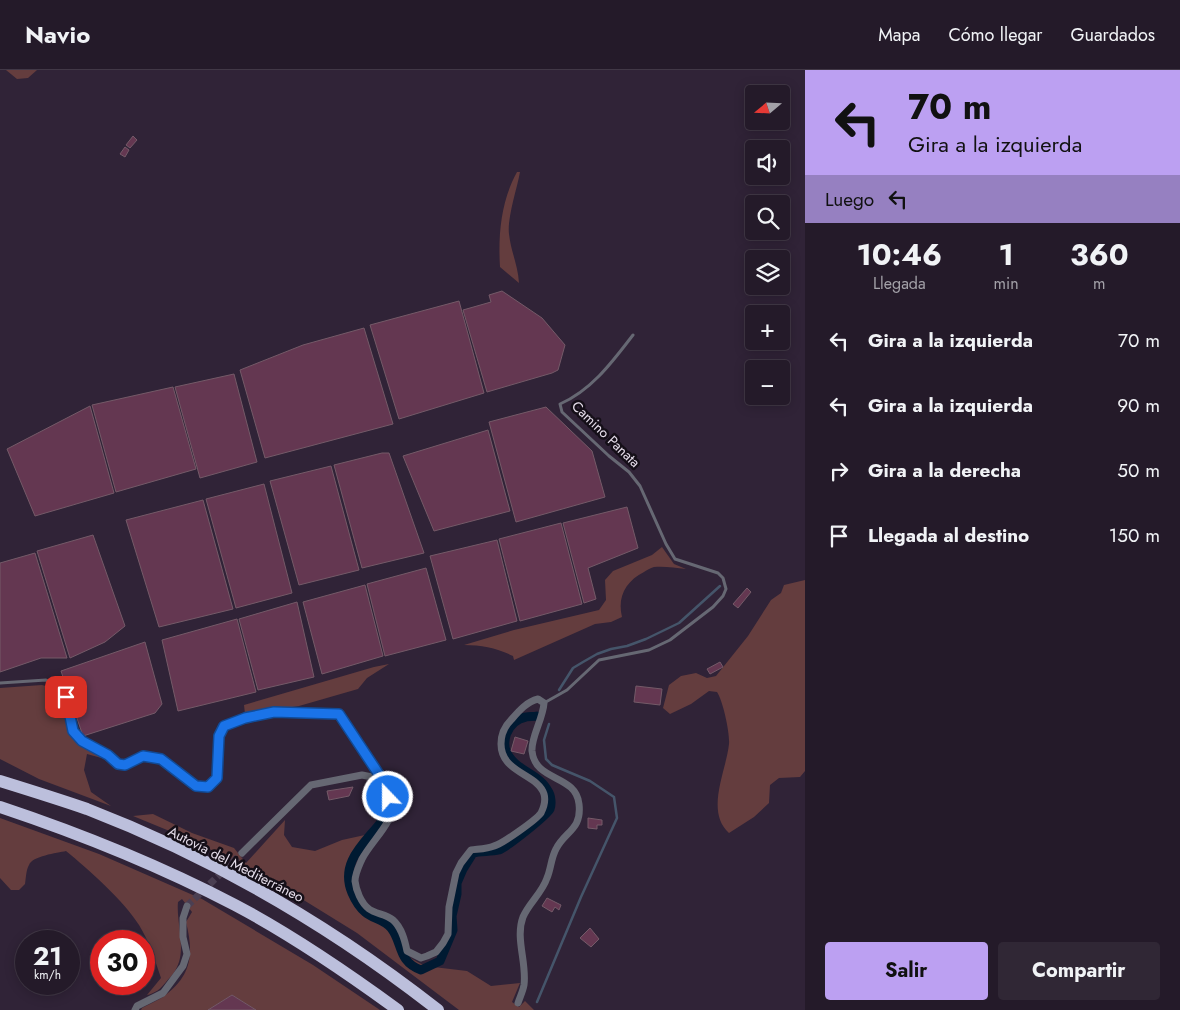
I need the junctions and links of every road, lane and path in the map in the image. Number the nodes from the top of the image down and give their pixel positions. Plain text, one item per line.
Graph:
1 (634, 335) dead end
2 (0, 683) edge
3 (544, 703) junction
4 (376, 770) joint
5 (382, 779) junction
6 (0, 781) edge
7 (0, 807) edge
8 (242, 853) tunnel mouth
9 (187, 906) tunnel mouth
10 (518, 1003) dead end
11 (135, 1010) edge
12 (398, 1010) edge
13 (438, 1010) edge

1 - 3 lane, Camino Panata
2 - 4 lane
3 - 5 street, Camino Panata
3 - 10 street
4 - 5 street
5 - 8 street
6 - 13 highway, Autovía del Mediterráneo
7 - 12 highway
9 - 11 street

